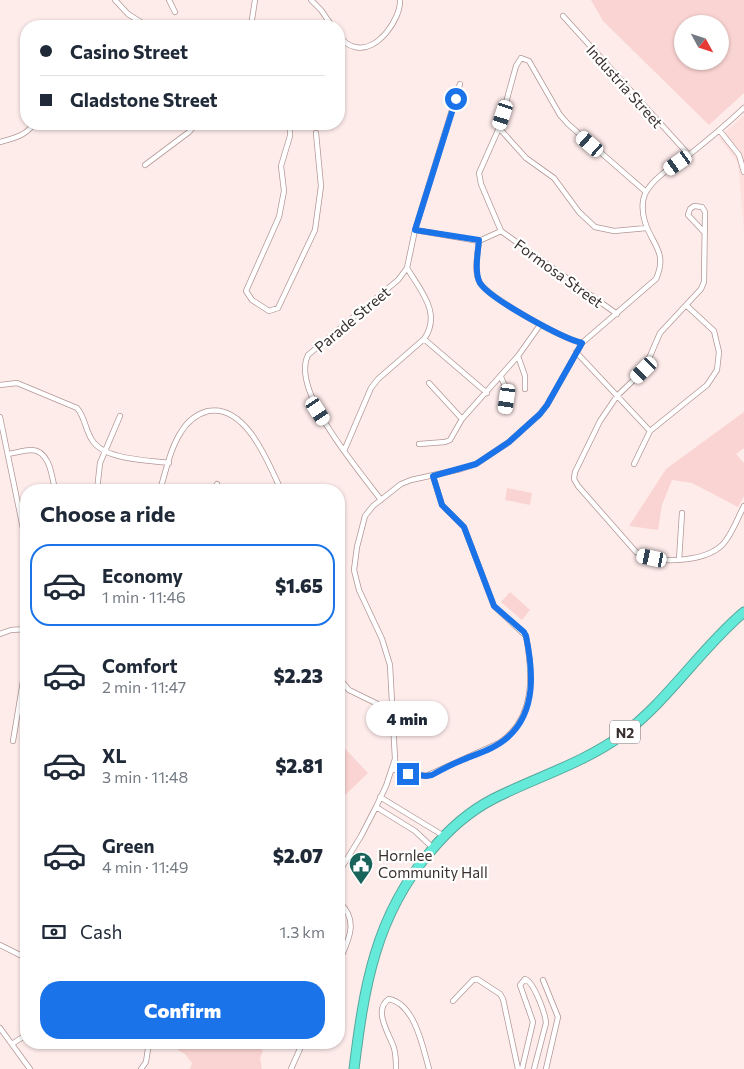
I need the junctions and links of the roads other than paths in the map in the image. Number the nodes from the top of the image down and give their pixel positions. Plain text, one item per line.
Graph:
1 (115, 0) edge
2 (169, 0) edge
3 (254, 0) edge
4 (311, 0) edge
5 (400, 0) edge
6 (175, 12) dead end
7 (563, 16) dead end
8 (138, 20) edge
9 (252, 20) edge
10 (328, 20) edge
11 (345, 40) edge
12 (460, 84) dead end
13 (744, 108) edge
14 (499, 128) junction
15 (28, 130) edge
16 (191, 130) edge
17 (290, 130) edge
18 (720, 130) junction
19 (316, 133) dead end
20 (0, 142) edge
21 (689, 155) junction
22 (145, 165) dead end
23 (744, 172) edge
24 (646, 192) junction
25 (647, 228) junction
26 (415, 230) junction
27 (501, 231) junction
28 (704, 232) junction
29 (479, 240) junction
30 (407, 268) junction
31 (686, 305) junction
32 (617, 314) junction
33 (540, 325) junction
34 (424, 339) junction
35 (582, 343) junction
36 (576, 352) junction
37 (518, 356) junction
38 (501, 377) junction
39 (429, 383) dead end
40 (0, 385) edge
41 (525, 389) dead end
42 (486, 393) junction
43 (617, 396) junction
44 (506, 411) dead end
45 (120, 416) dead end
46 (0, 418) edge
47 (462, 419) junction
48 (650, 431) junction
49 (419, 444) dead end
50 (104, 450) junction
51 (344, 451) junction
52 (8, 454) junction
53 (169, 463) junction
54 (634, 464) dead end
55 (433, 476) junction
56 (53, 484) edge
57 (98, 484) edge
58 (162, 484) edge
59 (278, 484) edge
60 (380, 500) junction
61 (744, 506) edge
62 (20, 513) edge
63 (682, 513) dead end
64 (679, 560) junction
65 (744, 612) edge
66 (20, 629) edge
67 (0, 634) edge
68 (345, 685) edge
69 (20, 699) edge
70 (392, 711) junction
71 (13, 741) dead end
72 (392, 769) junction
73 (380, 797) junction
74 (376, 807) junction
75 (444, 836) junction
76 (433, 848) junction
77 (345, 862) edge
78 (345, 911) edge
79 (0, 945) edge
80 (345, 947) edge
81 (20, 955) edge
82 (542, 980) dead end
83 (453, 1001) dead end
84 (0, 1028) edge
85 (20, 1039) edge
86 (12, 1044) junction
87 (148, 1049) edge
88 (300, 1049) edge
89 (30, 1069) edge
90 (142, 1069) edge
91 (291, 1069) edge
92 (354, 1069) edge
93 (396, 1069) edge
94 (429, 1069) edge
95 (520, 1069) edge
96 (534, 1069) edge
97 (546, 1069) edge

1 - 8 street
2 - 6 street
3 - 9 street
4 - 10 street
5 - 11 street
7 - 21 street, Industria Street
12 - 26 street
13 - 18 street
14 - 24 street
14 - 25 street
14 - 27 street
15 - 20 street
16 - 22 street
17 - 19 street
18 - 21 street
18 - 23 street
21 - 24 street
24 - 25 street
25 - 32 street
26 - 29 street
26 - 30 street
27 - 29 street
27 - 32 street, Formosa Street
28 - 28 street
28 - 31 street
29 - 33 street
30 - 34 street
30 - 51 street, Parade Street
31 - 43 street
31 - 48 street
32 - 35 street
33 - 35 street
33 - 37 street
34 - 42 street
34 - 51 street
35 - 36 street
36 - 43 street
36 - 55 street
37 - 38 street
37 - 41 street
38 - 42 street
38 - 44 street
39 - 47 street
40 - 50 street
42 - 47 street
43 - 48 street
43 - 64 street
45 - 50 street
46 - 52 street
47 - 49 street
48 - 54 street
50 - 53 street
50 - 57 street
51 - 60 street, Parade Street
52 - 56 street
52 - 62 street
53 - 58 street
53 - 59 street
55 - 60 street
55 - 72 street
60 - 70 street
61 - 64 street
63 - 64 street
65 - 75 highway, N2
66 - 67 street
68 - 70 street
69 - 71 street
70 - 72 street
72 - 73 street
73 - 74 street
73 - 75 street
74 - 76 street
74 - 77 street
75 - 76 highway, N2
76 - 92 highway, N2
78 - 80 street
79 - 81 street
82 - 97 street
83 - 95 street
84 - 86 street
85 - 86 street
86 - 89 street
87 - 90 street
88 - 91 street
93 - 94 street
95 - 96 street

